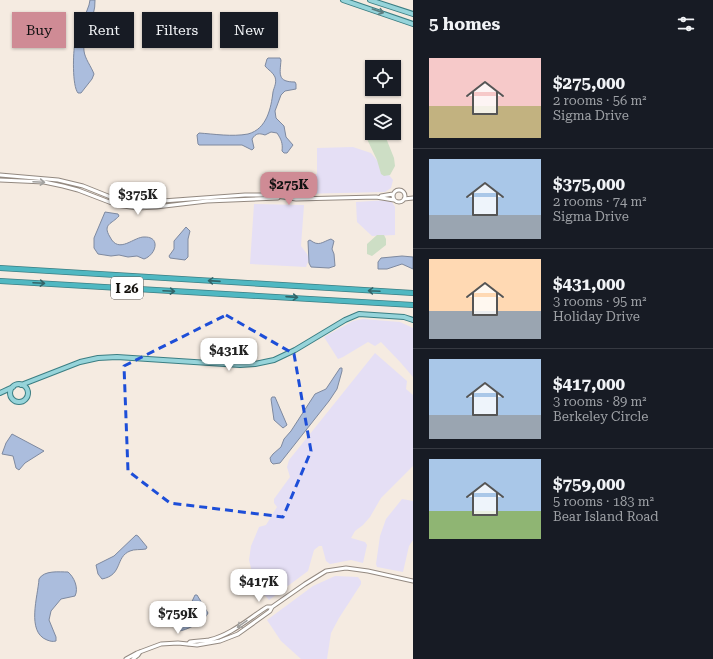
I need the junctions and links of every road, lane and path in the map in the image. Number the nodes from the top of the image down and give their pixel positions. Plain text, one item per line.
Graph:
1 (343, 0) edge
2 (370, 0) edge
3 (413, 14) edge
4 (413, 24) edge
5 (0, 175) edge
6 (0, 180) edge
7 (98, 193) junction
8 (393, 194) junction
9 (405, 194) junction
10 (96, 197) junction
11 (376, 197) junction
12 (413, 197) edge
13 (404, 199) junction
14 (394, 200) junction
15 (184, 201) junction
16 (0, 268) edge
17 (0, 281) edge
18 (413, 293) edge
19 (413, 305) edge
20 (413, 320) edge
21 (37, 380) junction
22 (21, 385) junction
23 (13, 387) junction
24 (28, 392) junction
25 (0, 394) edge
26 (12, 398) junction
27 (413, 581) edge
28 (272, 607) junction
29 (188, 644) junction
30 (140, 652) junction
31 (126, 659) edge
32 (133, 659) edge

1 -> 4 main road
2 - 3 main road
5 - 7 street
6 -> 10 street
7 - 10 street
7 - 15 street
8 - 9 street
8 - 11 street
8 - 14 street
9 - 12 street
9 - 13 street
10 - 15 street
11 - 14 street
11 - 15 street
12 - 13 street
13 - 14 street
18 -> 16 highway, I 26
17 -> 19 highway, I 26
20 - 21 main road
21 - 22 main road
21 - 24 main road
22 - 23 main road
22 - 24 main road
23 - 25 main road
23 - 26 main road
24 - 26 main road
25 - 26 main road
27 - 28 street
28 -> 29 street
28 - 29 street
29 - 30 street
30 - 31 street
30 - 32 street

